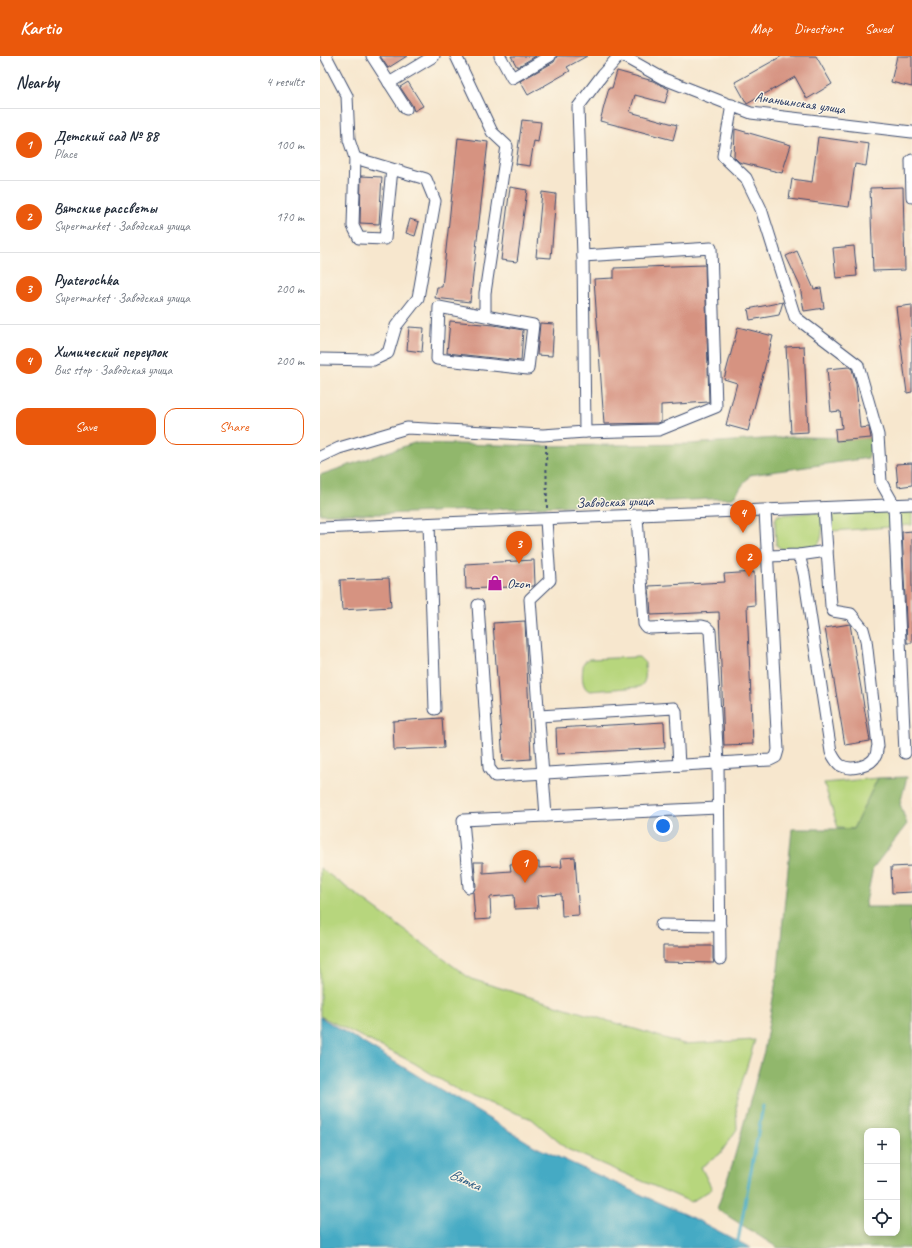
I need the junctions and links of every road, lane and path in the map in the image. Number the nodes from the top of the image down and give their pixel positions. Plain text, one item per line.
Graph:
1 (326, 56) edge
2 (372, 56) edge
3 (434, 56) edge
4 (456, 56) edge
5 (500, 56) edge
6 (550, 56) edge
7 (619, 56) edge
8 (623, 56) edge
9 (389, 83) junction
10 (732, 105) junction
11 (406, 109) dead end
12 (912, 132) edge
13 (355, 158) junction
14 (912, 160) edge
15 (392, 169) junction
16 (912, 197) edge
17 (583, 256) junction
18 (485, 314) junction
19 (320, 359) edge
20 (585, 432) junction
21 (546, 434) junction
22 (320, 457) edge
23 (912, 504) edge
24 (894, 505) junction
25 (824, 508) junction
26 (765, 511) junction
27 (546, 516) junction
28 (637, 516) junction
29 (429, 524) junction
30 (320, 528) edge
31 (827, 551) junction
32 (799, 555) junction
33 (767, 556) junction
34 (478, 605) dead end
35 (435, 709) dead end
36 (539, 716) junction
37 (905, 753) dead end
38 (718, 763) junction
39 (679, 766) junction
40 (542, 773) junction
41 (718, 808) junction
42 (546, 816) junction
43 (469, 886) dead end
44 (661, 925) dead end
45 (720, 926) junction
46 (720, 959) dead end

1 - 13 street
2 - 9 street
3 - 9 street
4 - 18 street
5 - 6 street
7 - 17 street
8 - 10 street, Ананьинская улица
9 - 11 street
10 - 12 street, Ананьинская улица
10 - 24 street
13 - 15 street
13 - 15 street
14 - 16 street
15 - 19 street
17 - 20 street
17 - 20 street
18 - 18 street
20 - 21 street
21 - 22 street
21 - 27 path
23 - 24 street, Заводская улица
24 - 25 street, Заводская улица
24 - 37 street
25 - 26 street, Заводская улица
25 - 31 street
26 - 28 street, Заводская улица
26 - 33 street
27 - 28 street, Заводская улица
27 - 29 street, Заводская улица
27 - 36 street
28 - 38 street
29 - 30 street, Заводская улица
29 - 35 street
31 - 32 street
31 - 32 street
32 - 33 street
33 - 38 street
34 - 40 street
36 - 39 street
36 - 40 street
38 - 39 street
38 - 41 street
39 - 40 street
40 - 42 street
41 - 42 street
41 - 45 street
42 - 43 street
44 - 45 street
45 - 46 street

